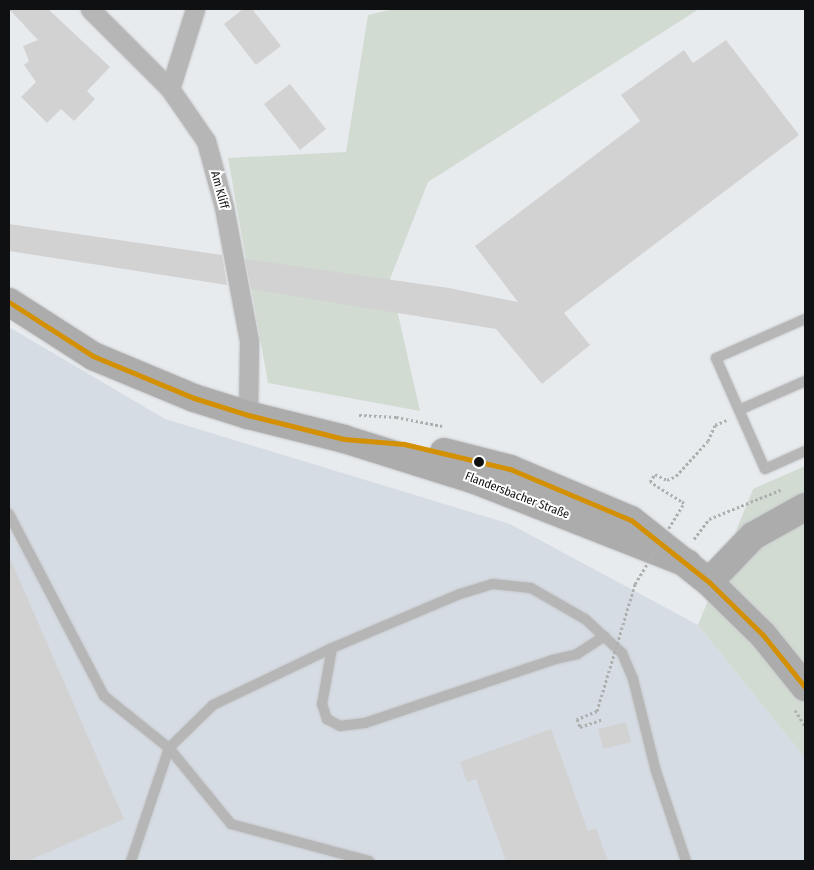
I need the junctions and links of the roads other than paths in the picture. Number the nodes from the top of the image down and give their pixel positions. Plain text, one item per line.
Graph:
1 (90, 9) edge
2 (196, 9) edge
3 (170, 89) junction
4 (9, 302) edge
5 (805, 319) edge
6 (805, 381) edge
7 (740, 412) junction
8 (248, 415) junction
9 (805, 452) edge
10 (805, 507) edge
11 (9, 514) edge
12 (709, 582) junction
13 (605, 636) junction
14 (332, 648) junction
15 (798, 695) edge
16 (169, 748) junction
17 (131, 861) edge
18 (369, 861) edge
19 (686, 861) edge

1 - 3 street, Am Kliff
2 - 3 street
3 - 8 street, Am Kliff
4 - 8 street, Flandersbacher Straße
5 - 7 lane
6 - 7 lane
7 - 9 lane
8 - 12 street, Flandersbacher Straße
10 - 12 street
11 - 16 lane
12 - 15 street, Flandersbacher Straße
13 - 14 lane
13 - 14 lane
13 - 19 lane
14 - 16 lane
16 - 17 lane
16 - 18 lane

